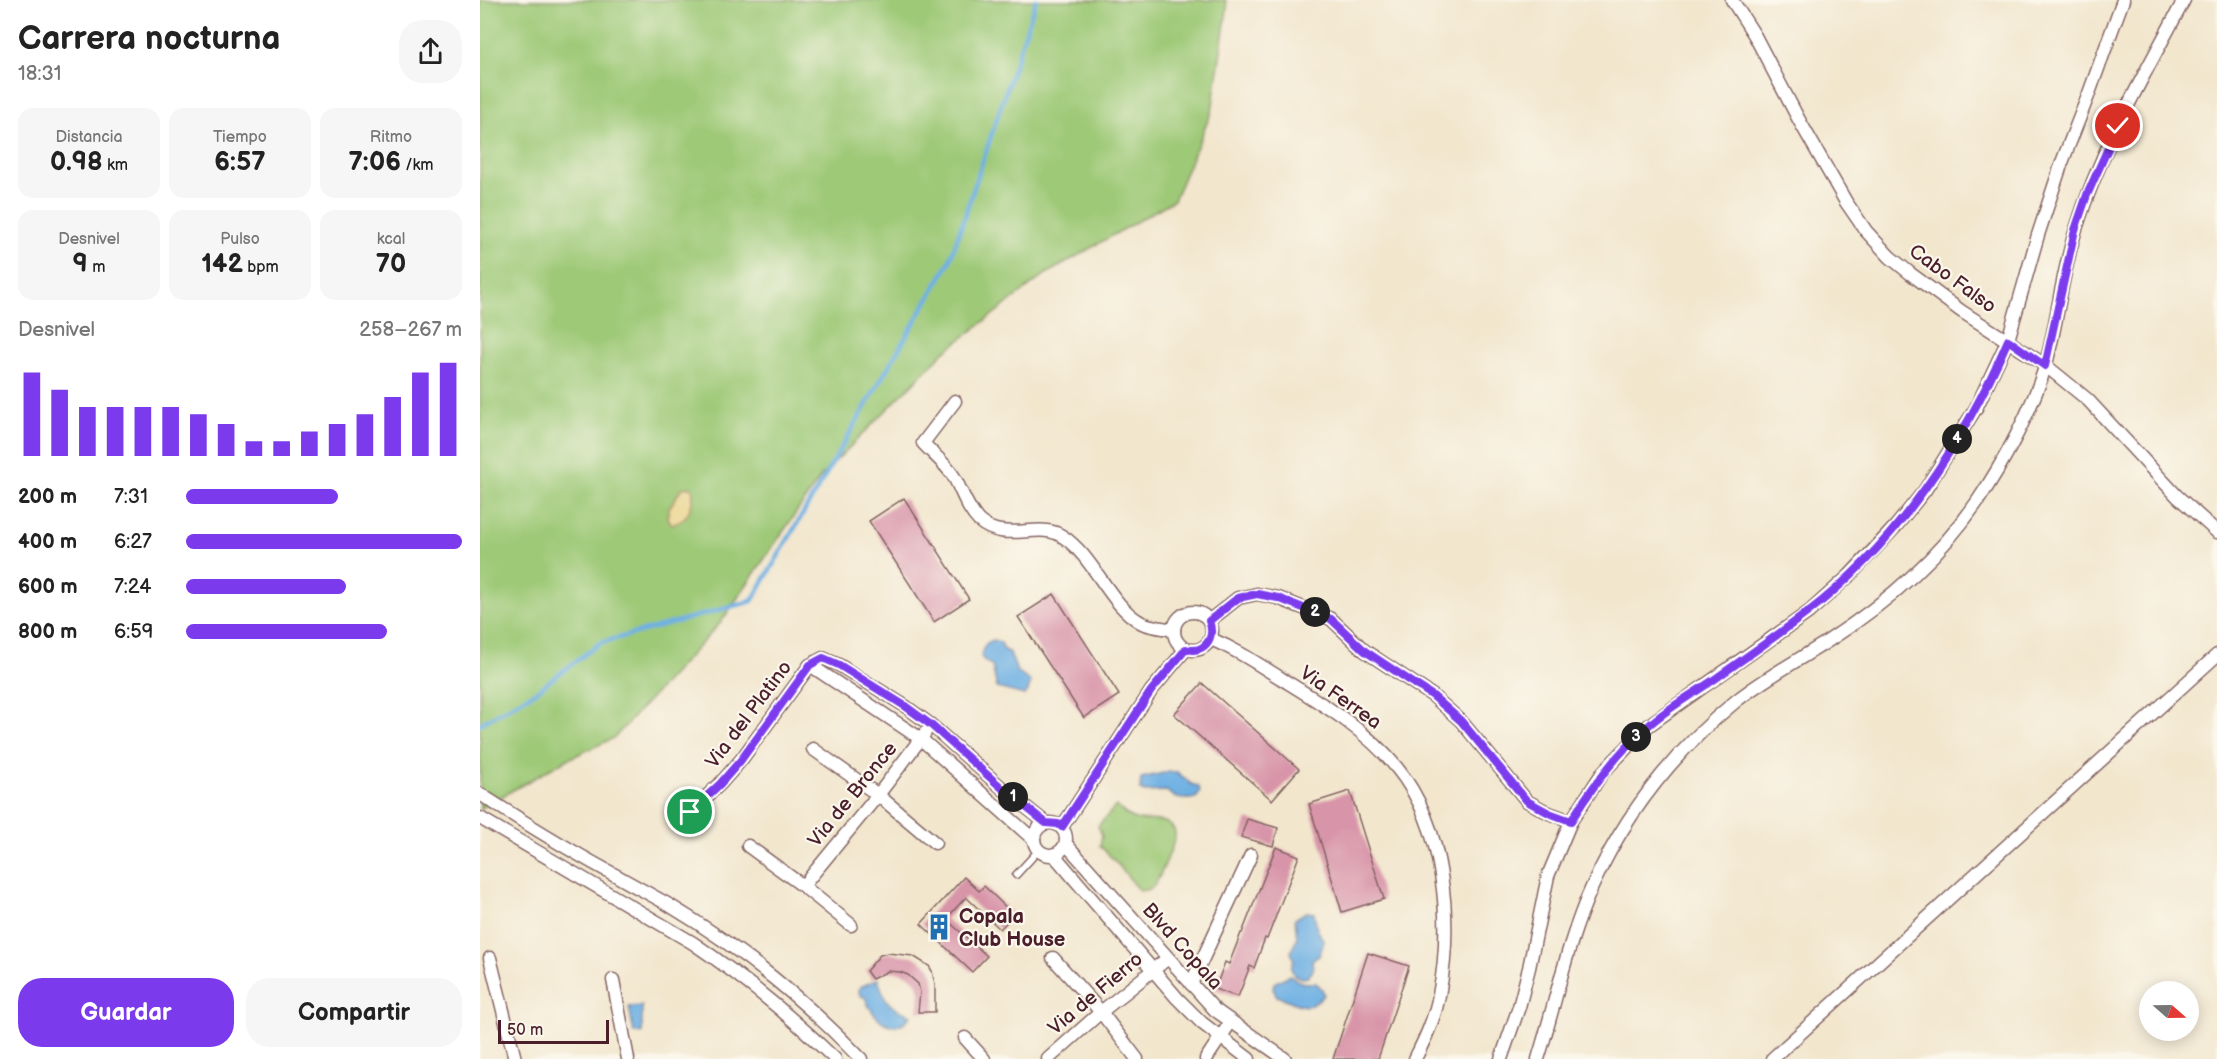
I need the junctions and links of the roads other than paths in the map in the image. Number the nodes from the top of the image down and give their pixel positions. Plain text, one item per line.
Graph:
1 (1732, 0) edge
2 (2123, 0) edge
3 (2184, 0) edge
4 (2008, 340) junction
5 (2045, 366) junction
6 (955, 401) dead end
7 (2217, 532) edge
8 (1209, 621) junction
9 (1174, 630) junction
10 (1211, 639) junction
11 (1186, 649) junction
12 (2217, 655) edge
13 (810, 665) junction
14 (931, 725) junction
15 (921, 739) junction
16 (813, 749) dead end
17 (480, 794) edge
18 (878, 795) junction
19 (690, 812) dead end
20 (480, 818) edge
21 (1571, 821) junction
22 (1046, 823) junction
23 (1062, 827) junction
24 (935, 843) dead end
25 (1066, 844) junction
26 (748, 846) dead end
27 (1036, 846) junction
28 (1054, 855) junction
29 (1251, 855) dead end
30 (1016, 875) dead end
31 (803, 886) junction
32 (851, 925) dead end
33 (490, 958) dead end
34 (1053, 958) dead end
35 (1168, 958) junction
36 (1153, 968) junction
37 (614, 981) dead end
38 (1191, 984) junction
39 (1101, 1012) junction
40 (1230, 1023) junction
41 (965, 1038) dead end
42 (1220, 1039) junction
43 (515, 1059) edge
44 (628, 1059) edge
45 (835, 1059) edge
46 (861, 1059) edge
47 (984, 1059) edge
48 (1048, 1059) edge
49 (1137, 1059) edge
50 (1206, 1059) edge
51 (1250, 1059) edge
52 (1284, 1059) edge
53 (1415, 1059) edge
54 (1502, 1059) edge
55 (1538, 1059) edge
56 (1772, 1059) edge

1 - 4 street, Cabo Falso
2 - 4 street
3 - 5 street
4 - 5 street, Cabo Falso
4 - 21 street
5 - 7 street, Cabo Falso
5 - 55 street
6 - 9 street
8 - 9 street
8 - 10 street
8 - 21 street
9 - 11 street
10 - 11 street
10 - 53 street, Via Ferrea
11 - 23 street
12 - 56 street
13 - 14 street
13 - 15 street
13 - 19 street, Via del Platino
14 - 15 street, Via de Bronce
14 - 22 street
15 - 18 street, Via de Bronce
15 - 27 street
16 - 18 street
17 - 46 street
18 - 24 street
18 - 31 street, Via de Bronce
20 - 45 street
21 - 54 street
22 - 23 street
22 - 27 street
23 - 25 street, Blvd Copala
25 - 28 street
25 - 35 street, Blvd Copala
26 - 31 street
27 - 28 street
27 - 30 lane
28 - 36 street, Blvd Copala
29 - 38 street
31 - 32 street
33 - 43 street
34 - 39 street
35 - 36 street, Via de Fierro
35 - 38 street, Blvd Copala
36 - 39 street, Via de Fierro
36 - 42 street, Blvd Copala
37 - 44 street
38 - 40 street, Blvd Copala
39 - 48 street, Via de Fierro
39 - 49 street
40 - 42 street
40 - 52 street, Blvd Copala
41 - 47 street
42 - 50 street
42 - 51 street, Blvd Copala

